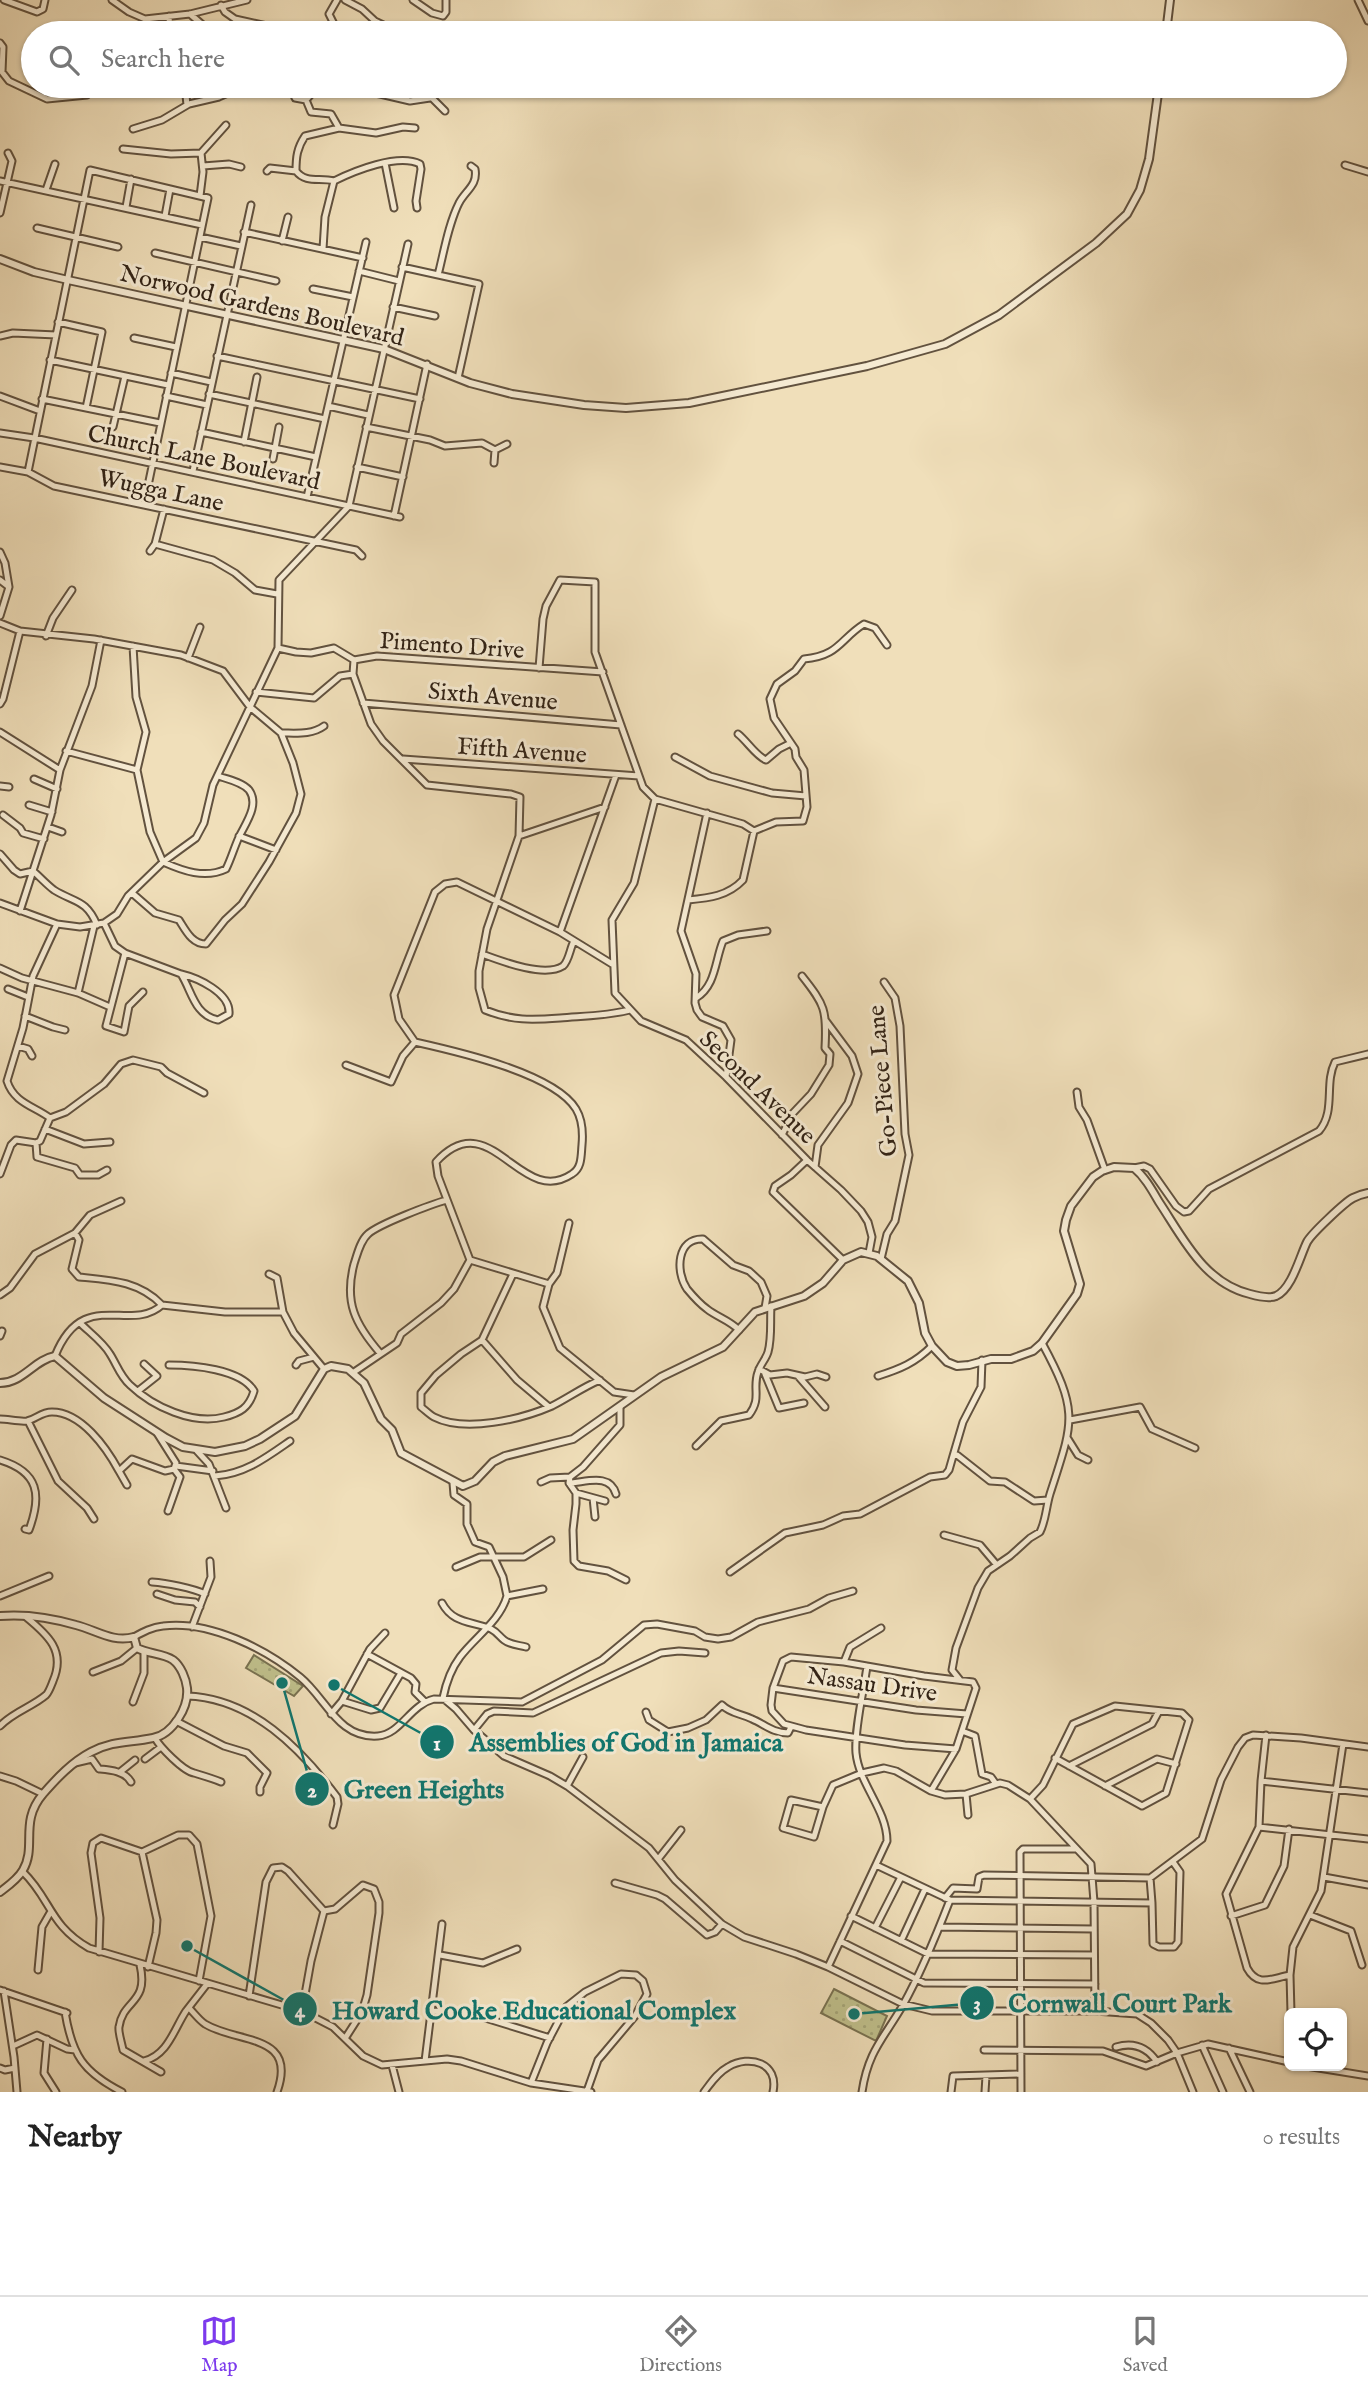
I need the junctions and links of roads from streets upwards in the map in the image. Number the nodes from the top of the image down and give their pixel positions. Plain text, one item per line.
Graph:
1 (4, 0) edge
2 (45, 0) edge
3 (112, 0) edge
4 (247, 0) edge
5 (337, 0) edge
6 (345, 0) edge
7 (413, 0) edge
8 (446, 0) edge
9 (1170, 0) edge
10 (1358, 0) edge
11 (234, 1) edge
12 (121, 3) edge
13 (217, 4) edge
14 (190, 14) junction
15 (169, 16) junction
16 (329, 17) junction
17 (169, 21) edge
18 (198, 21) edge
19 (244, 21) edge
20 (328, 21) edge
21 (332, 21) edge
22 (376, 21) edge
23 (1167, 21) edge
24 (1368, 21) edge
25 (0, 43) edge
26 (21, 87) edge
27 (186, 98) edge
28 (215, 98) edge
29 (299, 98) edge
30 (397, 98) edge
31 (426, 98) edge
32 (432, 98) edge
33 (1157, 98) edge
34 (306, 100) joint
35 (187, 105) junction
36 (446, 108) dead end
37 (226, 125) dead end
38 (339, 128) junction
39 (415, 128) dead end
40 (133, 129) dead end
41 (123, 149) dead end
42 (8, 153) dead end
43 (201, 153) junction
44 (385, 163) junction
45 (54, 164) dead end
46 (1345, 165) dead end
47 (203, 166) junction
48 (471, 166) dead end
49 (241, 167) dead end
50 (267, 171) dead end
51 (296, 171) junction
52 (1368, 172) edge
53 (131, 179) junction
54 (334, 181) junction
55 (4, 182) edge
56 (170, 188) junction
57 (46, 190) junction
58 (200, 196) junction
59 (84, 198) junction
60 (251, 205) dead end
61 (126, 207) junction
62 (394, 208) dead end
63 (417, 208) dead end
64 (0, 213) edge
65 (165, 216) junction
66 (288, 217) dead end
67 (202, 225) junction
68 (37, 228) dead end
69 (244, 232) junction
70 (200, 237) junction
71 (76, 238) junction
72 (282, 241) junction
73 (366, 242) dead end
74 (408, 244) dead end
75 (241, 246) junction
76 (118, 247) dead end
77 (323, 249) junction
78 (155, 253) dead end
79 (363, 258) junction
80 (0, 259) edge
81 (194, 262) junction
82 (402, 267) junction
83 (359, 271) junction
84 (235, 272) junction
85 (439, 275) junction
86 (68, 280) junction
87 (276, 281) dead end
88 (399, 281) junction
89 (313, 289) dead end
90 (353, 297) junction
91 (185, 305) junction
92 (393, 307) junction
93 (226, 314) junction
94 (435, 316) dead end
95 (58, 322) junction
96 (56, 335) junction
97 (0, 336) edge
98 (134, 338) dead end
99 (344, 338) junction
100 (176, 347) junction
101 (384, 349) junction
102 (217, 356) junction
103 (50, 360) junction
104 (427, 365) junction
105 (94, 370) junction
106 (171, 373) junction
107 (125, 376) junction
108 (257, 377) dead end
109 (458, 378) junction
110 (334, 381) junction
111 (211, 382) junction
112 (168, 385) junction
113 (374, 389) junction
114 (209, 394) junction
115 (0, 396) edge
116 (166, 396) junction
117 (43, 399) junction
118 (420, 399) junction
119 (252, 403) junction
120 (207, 405) junction
121 (328, 406) junction
122 (86, 408) junction
123 (40, 411) junction
124 (117, 414) junction
125 (368, 415) junction
126 (325, 419) junction
127 (160, 423) junction
128 (113, 427) dead end
129 (279, 427) dead end
130 (366, 427) junction
131 (201, 432) junction
132 (0, 433) edge
133 (411, 437) junction
134 (34, 438) junction
135 (244, 442) junction
136 (507, 444) dead end
137 (275, 448) junction
138 (495, 450) junction
139 (316, 457) junction
140 (273, 459) dead end
141 (152, 463) junction
142 (494, 463) dead end
143 (0, 467) edge
144 (357, 467) junction
145 (193, 471) junction
146 (28, 472) junction
147 (403, 477) junction
148 (307, 496) junction
149 (144, 505) junction
150 (349, 506) junction
151 (164, 509) junction
152 (317, 541) junction
153 (156, 544) junction
154 (150, 551) dead end
155 (0, 552) edge
156 (362, 556) dead end
157 (0, 580) edge
158 (9, 587) junction
159 (72, 590) dead end
160 (277, 594) junction
161 (0, 616) edge
162 (0, 623) edge
163 (200, 627) dead end
164 (20, 631) junction
165 (46, 636) junction
166 (101, 640) junction
167 (887, 645) dead end
168 (134, 646) junction
169 (278, 648) junction
170 (188, 658) junction
171 (354, 660) junction
172 (539, 668) junction
173 (603, 673) junction
174 (353, 674) junction
175 (0, 680) edge
176 (7, 684) junction
177 (256, 692) junction
178 (362, 702) junction
179 (0, 704) edge
180 (250, 707) junction
181 (621, 725) junction
182 (324, 726) dead end
183 (0, 732) edge
184 (281, 733) junction
185 (738, 734) dead end
186 (791, 743) junction
187 (66, 751) junction
188 (676, 757) dead end
189 (403, 759) junction
190 (60, 770) junction
191 (137, 770) junction
192 (615, 775) junction
193 (218, 776) junction
194 (639, 776) junction
195 (34, 779) dead end
196 (0, 786) edge
197 (9, 787) dead end
198 (57, 789) junction
199 (806, 796) junction
200 (655, 799) junction
201 (29, 805) dead end
202 (605, 807) junction
203 (52, 812) junction
204 (707, 813) junction
205 (4, 815) dead end
206 (48, 827) junction
207 (754, 831) junction
208 (62, 832) dead end
209 (239, 836) junction
210 (519, 836) junction
211 (44, 839) junction
212 (276, 850) junction
213 (0, 854) edge
214 (163, 862) junction
215 (33, 871) junction
216 (132, 893) junction
217 (497, 900) junction
218 (688, 900) junction
219 (0, 903) edge
220 (20, 911) junction
221 (57, 924) junction
222 (98, 925) junction
223 (767, 931) dead end
224 (560, 933) junction
225 (574, 941) junction
226 (125, 953) junction
227 (482, 954) junction
228 (612, 964) junction
229 (0, 968) edge
230 (181, 974) junction
231 (802, 976) dead end
232 (32, 980) junction
233 (884, 982) dead end
234 (8, 989) dead end
235 (143, 992) dead end
236 (78, 993) junction
237 (28, 997) junction
238 (696, 998) junction
239 (110, 1007) junction
240 (630, 1010) junction
241 (25, 1016) junction
242 (826, 1021) junction
243 (65, 1030) dead end
244 (415, 1042) junction
245 (18, 1046) junction
246 (1368, 1054) edge
247 (32, 1056) dead end
248 (346, 1065) dead end
249 (726, 1077) junction
250 (1077, 1092) dead end
251 (204, 1093) dead end
252 (50, 1118) junction
253 (45, 1129) junction
254 (782, 1135) junction
255 (110, 1142) dead end
256 (36, 1143) junction
257 (807, 1160) junction
258 (816, 1167) junction
259 (1133, 1168) junction
260 (107, 1170) dead end
261 (1105, 1170) junction
262 (0, 1174) edge
263 (1368, 1193) edge
264 (447, 1200) junction
265 (121, 1201) dead end
266 (569, 1223) dead end
267 (75, 1233) junction
268 (869, 1253) junction
269 (881, 1259) junction
270 (470, 1260) junction
271 (843, 1260) junction
272 (513, 1273) junction
273 (269, 1274) dead end
274 (549, 1284) junction
275 (0, 1295) edge
276 (163, 1305) junction
277 (768, 1307) junction
278 (283, 1312) junction
279 (80, 1323) junction
280 (739, 1330) junction
281 (482, 1340) junction
282 (1042, 1343) junction
283 (932, 1346) junction
284 (380, 1353) junction
285 (55, 1356) junction
286 (314, 1357) junction
287 (982, 1360) junction
288 (144, 1364) dead end
289 (169, 1365) dead end
290 (296, 1365) dead end
291 (324, 1370) junction
292 (354, 1371) junction
293 (762, 1371) junction
294 (798, 1376) junction
295 (878, 1376) dead end
296 (826, 1377) dead end
297 (600, 1380) junction
298 (0, 1383) edge
299 (138, 1391) junction
300 (634, 1395) junction
301 (804, 1403) dead end
302 (549, 1407) junction
303 (620, 1407) junction
304 (825, 1407) dead end
305 (0, 1419) edge
306 (1070, 1419) junction
307 (28, 1421) junction
308 (157, 1433) junction
309 (1068, 1439) junction
310 (290, 1441) dead end
311 (696, 1446) dead end
312 (1195, 1448) dead end
313 (197, 1451) junction
314 (953, 1456) junction
315 (0, 1460) edge
316 (1088, 1460) dead end
317 (175, 1467) junction
318 (119, 1471) junction
319 (214, 1473) junction
320 (569, 1480) junction
321 (541, 1482) dead end
322 (453, 1483) junction
323 (127, 1485) dead end
324 (576, 1493) junction
325 (616, 1494) dead end
326 (593, 1498) junction
327 (1048, 1500) junction
328 (604, 1501) dead end
329 (226, 1508) dead end
330 (168, 1511) dead end
331 (595, 1517) dead end
332 (94, 1519) dead end
333 (25, 1529) dead end
334 (944, 1535) dead end
335 (551, 1540) dead end
336 (494, 1556) junction
337 (211, 1561) dead end
338 (996, 1564) junction
339 (456, 1567) dead end
340 (730, 1572) dead end
341 (49, 1576) dead end
342 (626, 1580) dead end
343 (152, 1582) dead end
344 (543, 1589) dead end
345 (853, 1591) dead end
346 (157, 1594) dead end
347 (205, 1594) junction
348 (0, 1595) edge
349 (507, 1596) junction
350 (442, 1603) dead end
351 (200, 1607) junction
352 (0, 1616) edge
353 (26, 1617) junction
354 (192, 1627) junction
355 (487, 1628) junction
356 (881, 1628) dead end
357 (386, 1633) dead end
358 (134, 1637) junction
359 (526, 1647) dead end
360 (141, 1650) junction
361 (705, 1653) dead end
362 (367, 1654) junction
363 (844, 1662) junction
364 (115, 1664) junction
365 (867, 1666) junction
366 (93, 1672) dead end
367 (111, 1672) dead end
368 (401, 1673) junction
369 (960, 1680) junction
370 (773, 1688) junction
371 (187, 1696) junction
372 (443, 1698) junction
373 (342, 1701) junction
374 (424, 1701) junction
375 (862, 1701) junction
376 (133, 1702) dead end
377 (1159, 1711) junction
378 (646, 1712) dead end
379 (331, 1714) junction
380 (967, 1714) junction
381 (176, 1721) junction
382 (0, 1726) edge
383 (791, 1727) junction
384 (474, 1730) junction
385 (962, 1731) junction
386 (1266, 1735) junction
387 (857, 1736) junction
388 (155, 1738) junction
389 (1343, 1744) junction
390 (161, 1747) junction
391 (1368, 1747) edge
392 (956, 1749) junction
393 (583, 1757) dead end
394 (1055, 1758) junction
395 (145, 1759) dead end
396 (135, 1760) dead end
397 (75, 1763) junction
398 (1176, 1764) junction
399 (1069, 1766) junction
400 (120, 1772) junction
401 (862, 1773) junction
402 (0, 1776) edge
403 (1261, 1781) junction
404 (131, 1782) dead end
405 (221, 1783) dead end
406 (996, 1784) junction
407 (567, 1786) junction
408 (1105, 1786) junction
409 (1337, 1788) junction
410 (932, 1791) junction
411 (260, 1792) dead end
412 (1368, 1793) edge
413 (43, 1794) junction
414 (965, 1794) junction
415 (1030, 1799) junction
416 (823, 1807) junction
417 (968, 1815) dead end
418 (333, 1825) dead end
419 (1259, 1826) junction
420 (1289, 1829) junction
421 (681, 1830) dead end
422 (1330, 1834) junction
423 (1368, 1839) edge
424 (1077, 1849) junction
425 (142, 1852) junction
426 (659, 1858) junction
427 (1173, 1862) junction
428 (876, 1866) junction
429 (23, 1872) junction
430 (1020, 1875) junction
431 (1093, 1876) junction
432 (901, 1877) junction
433 (1324, 1877) junction
434 (1150, 1878) junction
435 (615, 1882) dead end
436 (1368, 1885) edge
437 (925, 1889) junction
438 (0, 1892) edge
439 (948, 1899) junction
440 (1020, 1902) junction
441 (1094, 1902) junction
442 (1152, 1903) junction
443 (324, 1911) junction
444 (50, 1913) junction
445 (1310, 1915) junction
446 (852, 1916) junction
447 (1231, 1916) junction
448 (442, 1924) dead end
449 (722, 1924) junction
450 (940, 1927) junction
451 (875, 1928) junction
452 (1021, 1928) junction
453 (1093, 1929) junction
454 (840, 1941) junction
455 (901, 1941) junction
456 (517, 1949) dead end
457 (99, 1952) junction
458 (929, 1954) junction
459 (440, 1955) junction
460 (1094, 1955) junction
461 (1021, 1956) junction
462 (140, 1965) junction
463 (1362, 1965) dead end
464 (828, 1967) junction
465 (148, 1968) junction
466 (38, 1970) dead end
467 (1290, 1975) junction
468 (915, 1979) junction
469 (199, 1981) junction
470 (1021, 1982) junction
471 (207, 1984) junction
472 (1095, 1984) junction
473 (2, 1991) edge
474 (248, 1996) junction
475 (904, 2004) junction
476 (189, 2008) junction
477 (1291, 2008) edge
478 (302, 2011) junction
479 (432, 2011) junction
480 (1021, 2011) junction
481 (1095, 2011) junction
482 (346, 2037) junction
483 (550, 2038) junction
484 (47, 2039) junction
485 (1202, 2045) junction
486 (13, 2046) junction
487 (1116, 2047) dead end
488 (1230, 2048) junction
489 (75, 2050) junction
490 (984, 2050) dead end
491 (1021, 2050) junction
492 (1177, 2053) junction
493 (144, 2061) junction
494 (425, 2061) junction
495 (1284, 2061) edge
496 (1157, 2062) junction
497 (392, 2065) junction
498 (15, 2068) junction
499 (2, 2071) edge
500 (1337, 2071) edge
501 (161, 2072) dead end
502 (1021, 2074) junction
503 (986, 2076) junction
504 (1368, 2076) edge
505 (531, 2083) junction
506 (109, 2089) edge
507 (17, 2092) edge
508 (56, 2092) edge
509 (122, 2092) edge
510 (277, 2092) edge
511 (399, 2092) edge
512 (589, 2092) edge
513 (704, 2092) edge
514 (774, 2092) edge
515 (862, 2092) edge
516 (951, 2092) edge
517 (985, 2092) edge
518 (1021, 2092) edge
519 (1193, 2092) edge
520 (1223, 2092) edge
521 (1250, 2092) edge

1 - 2 street
3 - 12 street
4 - 11 street
5 - 16 street
6 - 22 street
7 - 8 street
9 - 23 street
10 - 24 street
11 - 13 street
12 - 15 street
13 - 14 street
13 - 19 street
14 - 15 street
14 - 18 street
15 - 17 street
16 - 20 street
16 - 21 street
25 - 26 street
27 - 35 street
28 - 35 street
29 - 34 street
30 - 31 street
32 - 36 street
33 - 109 street, Norwood Gardens Boulevard
34 - 38 street
35 - 40 street
37 - 43 street
38 - 39 street
38 - 51 street
41 - 43 street
42 - 55 street
43 - 47 street
44 - 54 street
44 - 62 street
44 - 63 street
45 - 57 street
46 - 52 street
47 - 49 street
47 - 58 street
48 - 85 street
50 - 51 street
51 - 54 street
53 - 56 street
53 - 59 street
53 - 61 street
54 - 77 street
55 - 57 street
55 - 64 street
56 - 58 street
56 - 65 street
57 - 59 street
58 - 67 street
59 - 61 street
59 - 71 street
60 - 69 street
61 - 65 street
65 - 67 street
66 - 72 street
67 - 70 street
68 - 71 street
69 - 72 street
69 - 75 street
70 - 75 street
70 - 81 street
71 - 76 street
71 - 86 street
72 - 77 street
73 - 79 street
74 - 82 street
75 - 84 street
77 - 79 street
78 - 81 street
79 - 83 street
80 - 86 street, Norwood Gardens Boulevard
81 - 84 street
81 - 91 street
82 - 85 street
82 - 88 street
83 - 88 street
83 - 90 street
84 - 87 street
84 - 93 street
85 - 109 street
86 - 91 street, Norwood Gardens Boulevard
86 - 95 street
88 - 92 street
89 - 90 street
90 - 99 street
91 - 93 street, Norwood Gardens Boulevard
91 - 100 street
92 - 94 street
92 - 101 street
93 - 99 street, Norwood Gardens Boulevard
93 - 102 street
95 - 96 street
95 - 105 street
96 - 97 street
96 - 103 street
98 - 100 street
99 - 101 street, Norwood Gardens Boulevard
99 - 110 street
100 - 106 street
101 - 104 street, Norwood Gardens Boulevard
101 - 113 street
102 - 110 street
102 - 111 street
103 - 105 street
103 - 117 street
104 - 109 street, Norwood Gardens Boulevard
104 - 118 street
105 - 107 street
105 - 122 street
106 - 111 street
106 - 112 street
107 - 112 street
107 - 124 street
108 - 119 street
110 - 113 street
110 - 121 street
111 - 114 street
112 - 116 street
113 - 118 street
113 - 125 street
114 - 119 street
114 - 120 street
115 - 123 street
116 - 120 street
116 - 127 street
117 - 122 street
117 - 123 street
118 - 133 street
119 - 126 street
119 - 135 street
120 - 131 street
121 - 125 street
121 - 126 street
122 - 124 street
123 - 134 street
124 - 127 street
124 - 128 street
125 - 130 street
126 - 139 street
127 - 141 street
129 - 137 street
130 - 133 street
130 - 144 street
131 - 135 street
131 - 145 street
132 - 134 street, Church Lane Boulevard
133 - 138 street
133 - 147 street
134 - 141 street, Church Lane Boulevard
134 - 146 street
135 - 137 street
136 - 138 street
137 - 139 street
137 - 140 street
138 - 142 street
139 - 148 street
141 - 145 street, Church Lane Boulevard
141 - 149 street
143 - 146 street, Wugga Lane
144 - 147 street
144 - 150 street
145 - 148 street, Church Lane Boulevard
146 - 149 street, Wugga Lane
147 - 150 street, Church Lane Boulevard
148 - 150 street, Church Lane Boulevard
149 - 151 street, Wugga Lane
150 - 152 street
151 - 152 street, Wugga Lane
151 - 153 street
152 - 156 street, Wugga Lane
152 - 160 street
153 - 154 street
153 - 160 street
155 - 158 street
157 - 158 street
158 - 161 street
159 - 165 street
160 - 169 street
162 - 164 street
163 - 170 street
164 - 165 street
164 - 176 street
165 - 166 street
166 - 168 street
166 - 187 street
167 - 186 street
168 - 170 street
168 - 191 street
169 - 171 street
169 - 177 street
170 - 180 street
171 - 172 street, Pimento Drive
171 - 174 street, Pimento Drive
172 - 173 street, Pimento Drive
172 - 173 street
173 - 181 street
174 - 177 street
174 - 178 street, Pimento Drive
175 - 176 street
176 - 179 street
177 - 180 street
178 - 181 street, Sixth Avenue
178 - 189 street, Pimento Drive
180 - 184 street
180 - 193 street
181 - 194 street
182 - 184 street
183 - 190 street
184 - 212 street
185 - 186 street
186 - 199 street
187 - 190 street
187 - 191 street
188 - 199 street
189 - 192 street, Fifth Avenue
189 - 210 street, Pimento Drive
190 - 198 street
191 - 214 street
192 - 194 street, Fifth Avenue
192 - 202 street
193 - 209 street
193 - 214 street
194 - 200 street
195 - 198 street
196 - 197 street
198 - 203 street
199 - 207 street
200 - 204 street
200 - 228 street, Second Avenue
201 - 203 street
202 - 210 street
202 - 224 street
203 - 206 street
204 - 207 street
204 - 218 street
205 - 211 street
206 - 208 street
206 - 211 street
207 - 218 street
209 - 212 street
209 - 214 street
210 - 217 street, Pimento Drive
211 - 215 street
212 - 216 street
213 - 215 street
214 - 216 street
215 - 220 street
215 - 222 street
216 - 222 street
217 - 224 street
217 - 227 street, Pimento Drive
217 - 244 street
218 - 238 street
219 - 220 street
220 - 221 street
221 - 222 street
221 - 232 street
222 - 226 street
222 - 236 street
223 - 238 street
224 - 225 street
225 - 227 street
225 - 228 street
226 - 230 street
226 - 239 street
227 - 240 street, Pimento Drive
228 - 240 street, Second Avenue
229 - 232 street
230 - 230 street
231 - 242 street
232 - 236 street
232 - 237 street
233 - 269 street, Go-Piece Lane
234 - 237 street
235 - 239 street
236 - 239 street
237 - 241 street
238 - 249 street
240 - 249 street, Second Avenue
241 - 243 street
241 - 245 street
242 - 254 street
242 - 258 street
244 - 248 street
244 - 264 street
245 - 247 street
245 - 252 street
246 - 259 street
249 - 254 street, Second Avenue
250 - 261 street
251 - 252 street
252 - 253 street
253 - 255 street
253 - 256 street
254 - 257 street, Second Avenue
256 - 260 street
256 - 262 street
257 - 258 street, Second Avenue
257 - 271 street
258 - 268 street, Second Avenue
259 - 261 street
259 - 263 street
261 - 282 street
264 - 270 street
264 - 284 street
265 - 267 street
266 - 274 street
267 - 275 street
267 - 276 street
268 - 269 street
268 - 271 street
269 - 283 street
270 - 272 street
270 - 284 street
271 - 277 street
272 - 274 street
272 - 281 street
273 - 278 street
274 - 297 street
276 - 278 street
276 - 279 street
277 - 280 street
277 - 280 street
277 - 293 street
278 - 286 street
279 - 285 street
279 - 299 street
280 - 300 street
281 - 302 street
281 - 302 street
282 - 287 street
282 - 306 street
283 - 287 street
283 - 295 street
284 - 292 street
285 - 298 street
285 - 308 street
286 - 290 street
286 - 291 street
287 - 314 street
288 - 299 street
289 - 299 street
291 - 292 street
291 - 313 street
292 - 322 street
293 - 294 street
293 - 301 street
293 - 311 street
294 - 296 street
294 - 304 street
297 - 300 street
297 - 302 street
300 - 303 street
303 - 320 street
303 - 322 street
305 - 307 street
306 - 309 street
306 - 312 street
307 - 318 street
307 - 332 street
308 - 313 street
308 - 317 street
309 - 316 street
309 - 327 street
310 - 319 street
313 - 319 street
314 - 327 street
314 - 340 street
315 - 333 street
317 - 318 street
317 - 319 street
317 - 330 street
318 - 323 street
319 - 329 street
320 - 321 street
320 - 324 street
320 - 325 street
322 - 336 street
324 - 326 street
324 - 342 street
326 - 328 street
326 - 331 street
327 - 338 street
334 - 338 street
335 - 336 street
336 - 339 street
336 - 349 street
337 - 347 street
338 - 369 street
341 - 348 street
343 - 347 street
344 - 349 street
345 - 372 street
346 - 351 street
347 - 351 street
349 - 355 street
350 - 355 street
351 - 354 street
352 - 353 street
353 - 358 street
353 - 382 street
354 - 358 street
354 - 379 street
355 - 359 street
355 - 372 street
356 - 363 street
357 - 362 street
358 - 360 street
360 - 364 street
360 - 371 street
360 - 376 street
361 - 384 street
362 - 368 street
362 - 373 street
363 - 365 street
363 - 370 street
364 - 366 street
364 - 367 street
365 - 369 street
365 - 375 street
368 - 373 street
368 - 374 street
369 - 380 street
370 - 375 street, Nassau Drive
370 - 383 street
371 - 381 street
371 - 418 street
372 - 374 street
372 - 384 street
373 - 379 street
374 - 379 street
375 - 380 street, Nassau Drive
375 - 387 street
377 - 394 street
377 - 398 street
377 - 399 street
378 - 383 street
380 - 385 street
381 - 388 street
381 - 411 street
383 - 387 street
384 - 407 street
385 - 392 street
385 - 406 street
386 - 389 street
386 - 403 street
386 - 427 street
387 - 392 street
387 - 401 street
388 - 390 street
388 - 397 street
389 - 391 street
389 - 409 street
390 - 395 street
390 - 405 street
392 - 410 street
393 - 407 street
394 - 399 street
394 - 415 street
396 - 400 street
397 - 400 street
397 - 413 street
398 - 408 street
398 - 408 street
399 - 408 street
400 - 404 street
401 - 410 street
401 - 416 street
401 - 428 street
402 - 413 street
403 - 409 street
403 - 419 street
406 - 414 street
406 - 415 street
407 - 426 street
409 - 412 street
409 - 422 street
410 - 414 street
413 - 429 street
414 - 417 street
415 - 424 street
416 - 416 street
419 - 420 street
419 - 447 street
420 - 422 street
420 - 447 street
421 - 426 street
422 - 423 street
422 - 433 street
424 - 430 street
424 - 431 street
425 - 457 street
425 - 465 street
425 - 469 street
426 - 449 street
427 - 434 street
427 - 442 street
428 - 432 street
428 - 446 street
429 - 438 street
429 - 444 street
430 - 431 street
430 - 439 street
430 - 440 street
431 - 434 street
431 - 441 street
432 - 437 street
432 - 451 street
433 - 436 street
433 - 445 street
434 - 442 street
435 - 449 street
437 - 439 street
437 - 455 street
439 - 440 street
439 - 450 street
440 - 441 street
440 - 452 street
441 - 442 street
441 - 453 street
443 - 474 street
443 - 478 street
443 - 482 street
444 - 457 street
444 - 466 street
445 - 463 street
445 - 467 street
446 - 451 street
446 - 454 street
447 - 467 street
448 - 459 street
449 - 464 street
450 - 452 street
450 - 458 street
451 - 455 street
452 - 453 street
452 - 461 street
453 - 460 street
454 - 464 street
454 - 468 street
455 - 458 street
456 - 459 street
457 - 462 street
458 - 461 street
458 - 468 street
459 - 479 street
460 - 461 street
460 - 472 street
461 - 470 street
462 - 465 street
462 - 493 street
464 - 475 street
465 - 469 street
467 - 477 street
468 - 470 street
468 - 475 street
469 - 471 street
470 - 472 street
470 - 480 street
471 - 474 street
471 - 476 street
472 - 481 street
473 - 486 street
473 - 489 street
474 - 478 street
475 - 480 street
475 - 515 street
476 - 493 street
476 - 510 street
478 - 482 street
479 - 483 street
479 - 494 street
480 - 481 street
480 - 491 street
481 - 492 street
482 - 497 street
483 - 505 street
483 - 512 street
484 - 486 street
484 - 489 street
484 - 508 street
485 - 488 street
485 - 492 street
485 - 520 street
486 - 498 street
487 - 496 street
488 - 495 street
488 - 521 street
489 - 506 street
490 - 491 street
491 - 496 street
491 - 502 street
492 - 496 street
492 - 519 street
493 - 501 street
494 - 497 street
494 - 505 street
497 - 511 street
498 - 499 street
498 - 507 street
500 - 504 street
502 - 503 street
502 - 518 street
503 - 516 street
503 - 517 street
505 - 512 street
506 - 509 street
513 - 514 street

